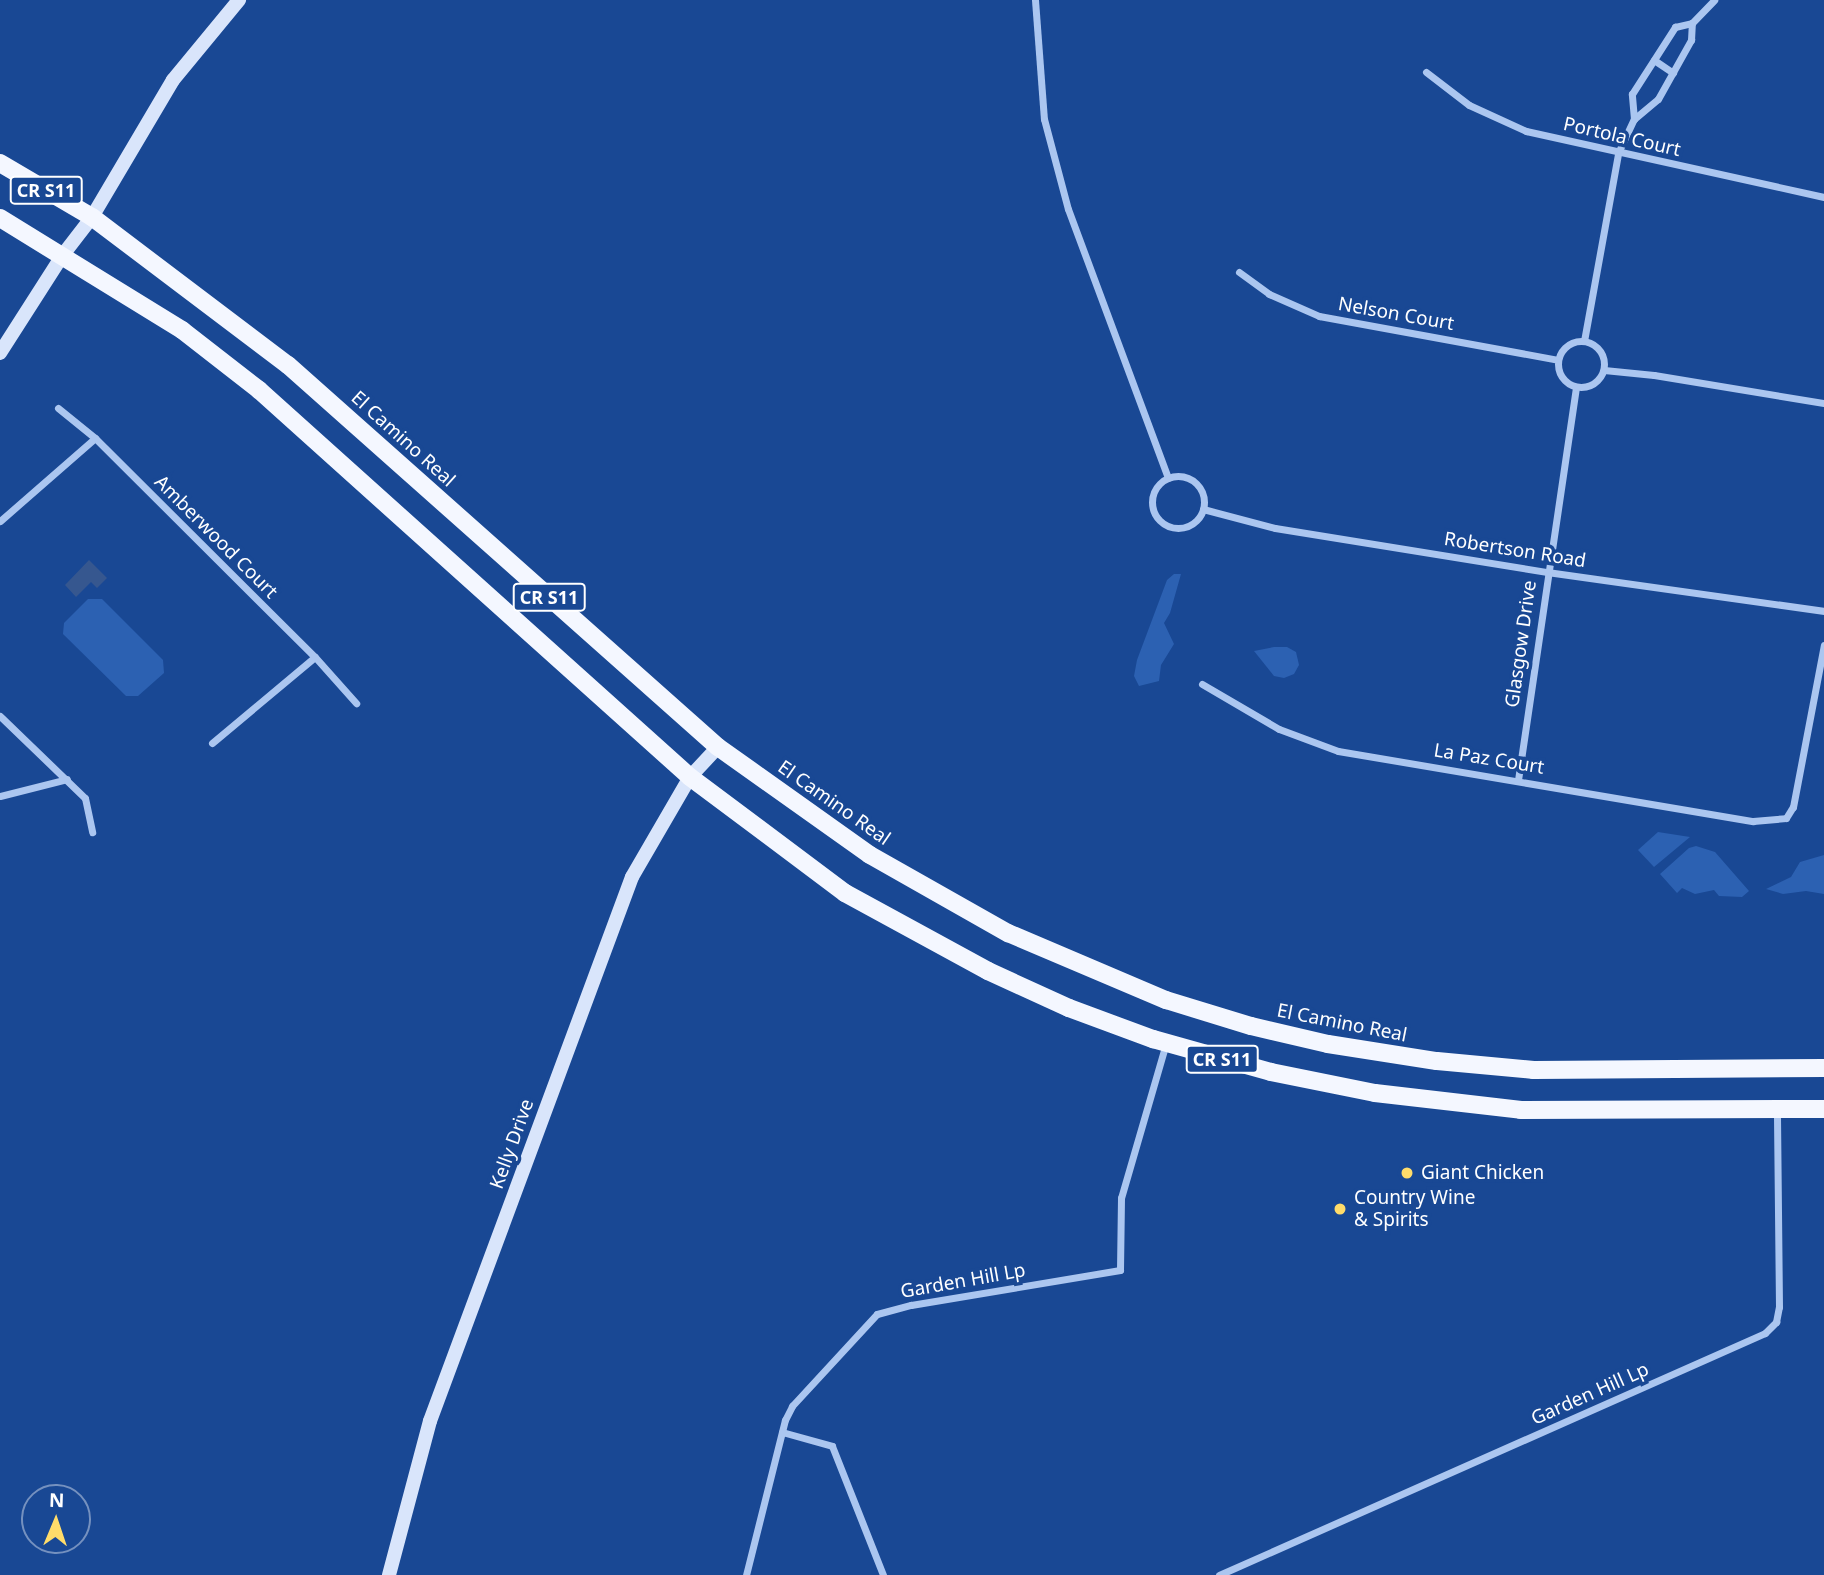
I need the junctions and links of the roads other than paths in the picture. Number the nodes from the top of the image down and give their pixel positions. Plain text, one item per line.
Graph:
1 (239, 0) edge
2 (1035, 0) edge
3 (1714, 0) edge
4 (1692, 23) junction
5 (1654, 60) junction
6 (1426, 72) dead end
7 (1673, 73) junction
8 (1634, 119) junction
9 (1618, 153) junction
10 (0, 163) edge
11 (1824, 197) edge
12 (92, 217) junction
13 (0, 218) edge
14 (62, 257) junction
15 (1239, 272) dead end
16 (1584, 341) junction
17 (0, 354) edge
18 (1558, 360) junction
19 (1604, 370) junction
20 (1576, 387) junction
21 (1824, 403) edge
22 (58, 408) dead end
23 (95, 439) junction
24 (1168, 478) junction
25 (1203, 509) junction
26 (0, 521) edge
27 (1547, 572) junction
28 (1824, 611) edge
29 (1824, 645) edge
30 (315, 657) junction
31 (1202, 684) dead end
32 (356, 703) dead end
33 (0, 716) edge
34 (212, 743) dead end
35 (718, 747) junction
36 (690, 777) junction
37 (67, 779) junction
38 (1518, 780) junction
39 (0, 796) edge
40 (92, 832) dead end
41 (1167, 1043) junction
42 (1824, 1068) edge
43 (1824, 1109) edge
44 (1777, 1110) junction
45 (782, 1432) junction
46 (388, 1575) edge
47 (746, 1575) edge
48 (883, 1575) edge
49 (1219, 1575) edge

1 - 12 street
2 - 24 street
3 - 4 street
4 - 5 street
4 - 7 street
5 - 7 street
5 - 8 street
6 - 9 street, Portola Court
7 - 8 street
8 - 9 street
9 - 11 street, Portola Court
9 - 16 street
10 - 12 main road, El Camino Real / CR S11
12 - 14 street
12 - 35 main road, El Camino Real / CR S11
13 - 14 main road, CR S11
14 - 17 street
14 - 36 main road, CR S11
15 - 18 street, Nelson Court
16 - 18 street
16 - 19 street
18 - 20 street
19 - 20 street
19 - 21 street
20 - 27 street, Glasgow Drive
22 - 23 street, Amberwood Court
23 - 26 street
23 - 30 street, Amberwood Court
24 - 25 street
24 - 25 street
25 - 27 street, Robertson Road
27 - 28 street, Robertson Road
27 - 38 street, Glasgow Drive
29 - 38 street, La Paz Court
30 - 32 street, Amberwood Court
30 - 34 street
31 - 38 street, La Paz Court
33 - 37 street
35 - 36 street, Kelly Drive
35 - 42 main road, El Camino Real / CR S11
36 - 41 main road, CR S11
36 - 46 street, Kelly Drive
37 - 39 street
37 - 40 street
41 - 44 main road, CR S11
41 - 45 street, Garden Hill Lp
43 - 44 main road, CR S11
44 - 49 street, Garden Hill Lp
45 - 47 street, Garden Hill Lp
45 - 48 street

